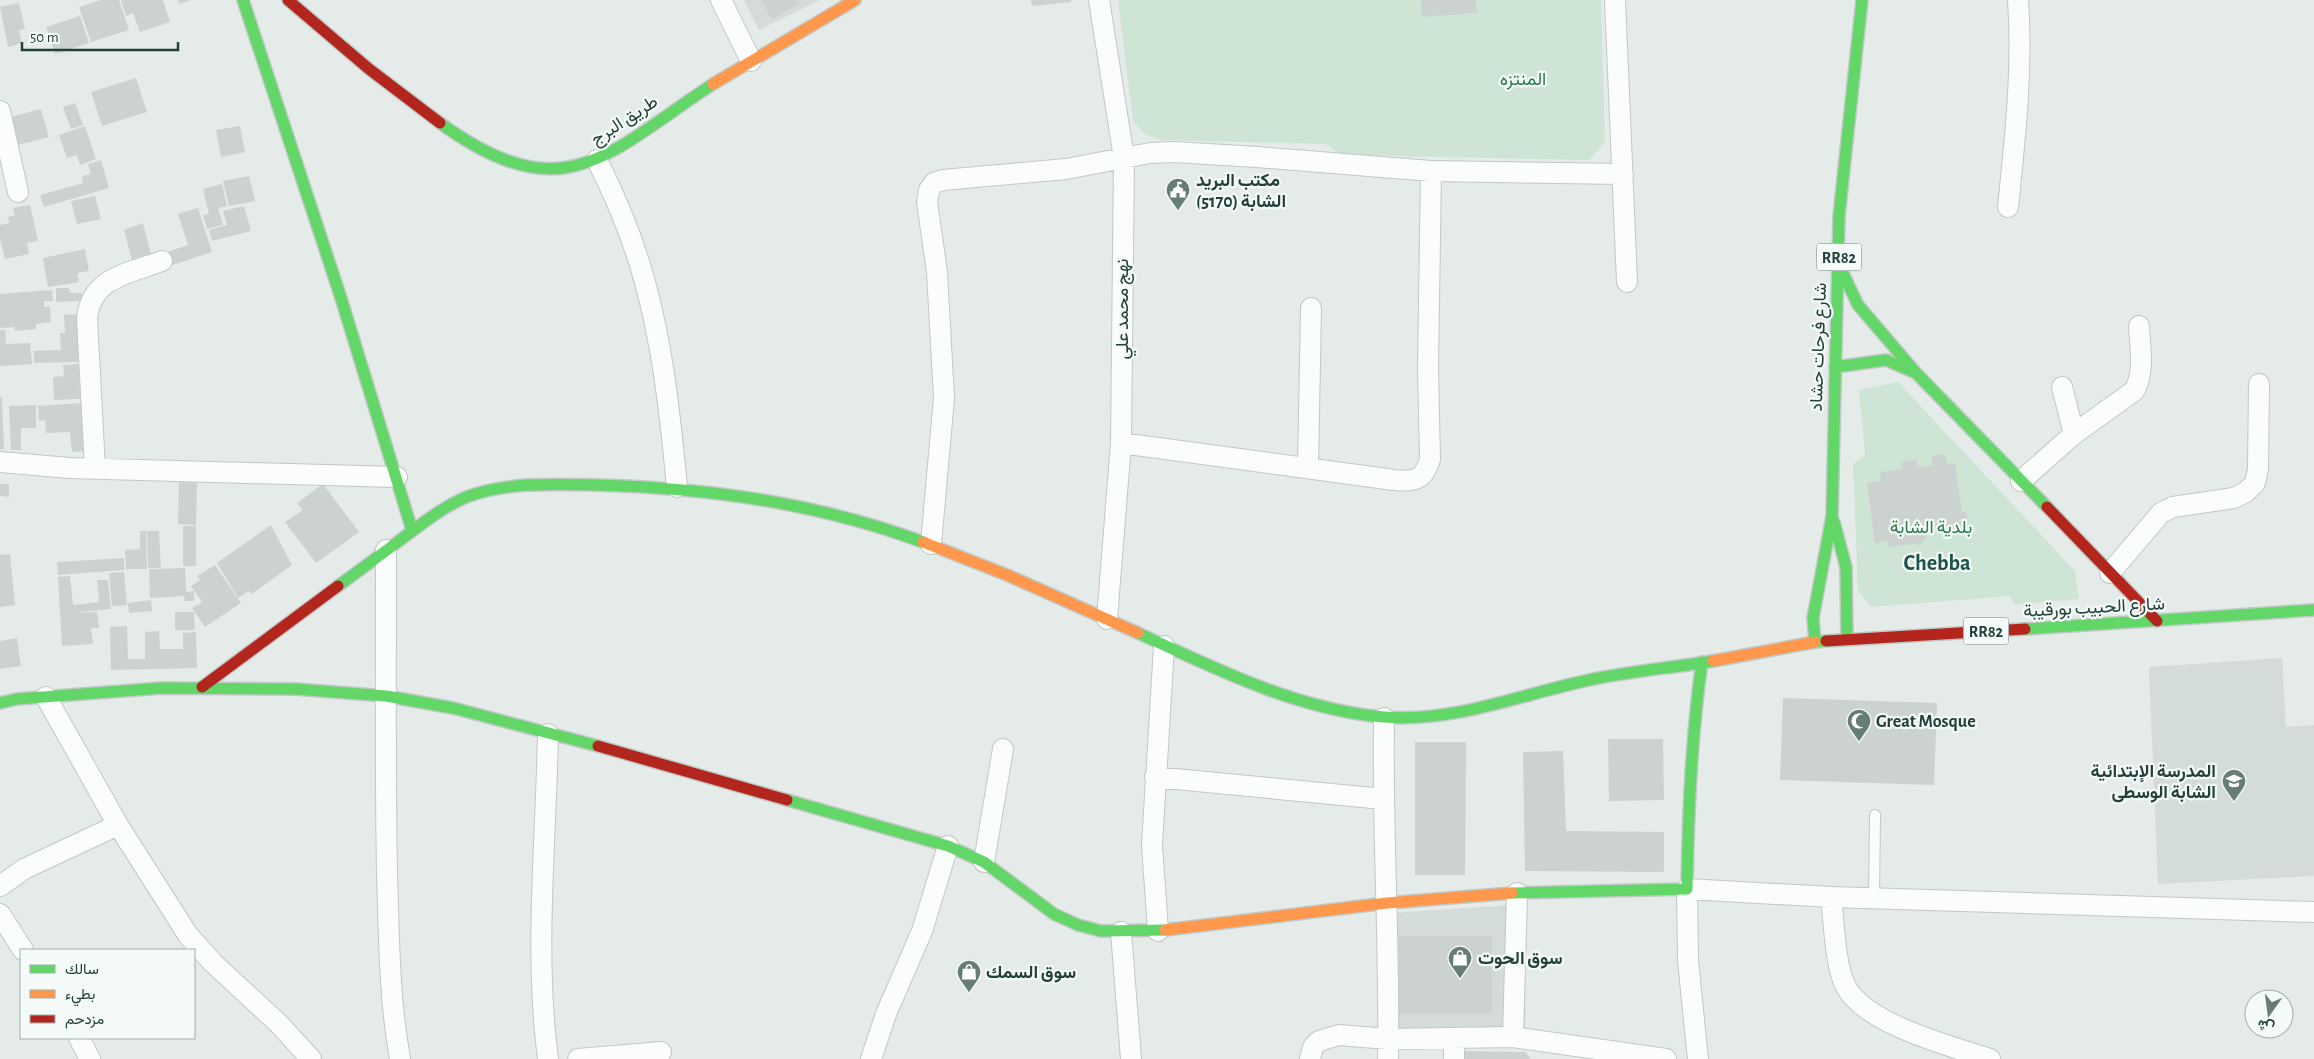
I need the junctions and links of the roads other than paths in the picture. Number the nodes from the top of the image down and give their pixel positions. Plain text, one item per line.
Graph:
1 (243, 0) edge
2 (288, 0) edge
3 (721, 0) edge
4 (855, 0) edge
5 (1099, 0) edge
6 (1615, 0) edge
7 (1862, 0) edge
8 (2018, 0) edge
9 (751, 61) junction
10 (0, 112) edge
11 (1124, 158) junction
12 (597, 160) junction
13 (1431, 171) junction
14 (1623, 174) junction
15 (18, 192) dead end
16 (2008, 207) dead end
17 (162, 261) dead end
18 (1838, 262) junction
19 (1627, 282) dead end
20 (1311, 308) dead end
21 (2139, 326) dead end
22 (1834, 367) junction
23 (1917, 374) junction
24 (2259, 384) dead end
25 (2062, 387) dead end
26 (2074, 434) junction
27 (1121, 443) junction
28 (0, 462) edge
29 (1308, 467) junction
30 (95, 468) junction
31 (397, 476) junction
32 (2021, 481) junction
33 (677, 487) junction
34 (1832, 516) junction
35 (412, 530) junction
36 (930, 544) junction
37 (386, 550) junction
38 (2112, 575) junction
39 (2314, 610) edge
40 (1107, 619) junction
41 (2157, 621) junction
42 (2098, 625) junction
43 (1847, 639) junction
44 (1815, 642) junction
45 (1164, 646) junction
46 (1702, 662) junction
47 (202, 687) junction
48 (386, 696) junction
49 (46, 697) junction
50 (0, 703) edge
51 (1384, 718) junction
52 (548, 734) junction
53 (1003, 749) dead end
54 (1155, 777) junction
55 (1383, 799) junction
56 (1875, 815) dead end
57 (118, 825) junction
58 (948, 846) junction
59 (984, 862) junction
60 (0, 886) edge
61 (1687, 889) junction
62 (1517, 893) junction
63 (1831, 897) junction
64 (1874, 897) junction
65 (1387, 904) junction
66 (2314, 912) edge
67 (0, 914) edge
68 (1158, 931) junction
69 (1121, 932) junction
70 (23, 949) edge
71 (1513, 1037) junction
72 (80, 1039) edge
73 (1388, 1039) junction
74 (1454, 1049) edge
75 (661, 1052) dead end
76 (90, 1059) edge
77 (311, 1059) edge
78 (400, 1059) edge
79 (548, 1059) edge
80 (578, 1059) edge
81 (871, 1059) edge
82 (1131, 1059) edge
83 (1310, 1059) edge
84 (1388, 1059) edge
85 (1666, 1059) edge
86 (1698, 1059) edge
87 (1990, 1059) edge

1 - 31 main road
2 - 12 main road, طريق البرج
3 - 9 street
4 - 9 main road, طريق البرج
5 - 11 street, نهج محمد علي
6 - 14 street
7 - 18 main road, شارع فرحات حشاد / RR82
8 - 16 street
9 - 12 main road, طريق البرج
10 - 15 street
11 - 13 street
11 - 27 street, نهج محمد علي
11 - 36 street
12 - 33 street
13 - 14 street
13 - 29 street
14 - 19 street
17 - 30 street
18 - 22 main road, شارع فرحات حشاد / RR82
18 - 23 main road
20 - 29 street
21 - 26 street
22 - 23 main road
22 - 34 main road, شارع فرحات حشاد / RR82
23 - 32 main road
24 - 38 street
25 - 26 street
26 - 32 street
27 - 29 street
27 - 40 street, نهج محمد علي
28 - 30 street
30 - 31 street
31 - 35 main road
32 - 38 main road
33 - 35 main road, شارع الحبيب بورقيبة
33 - 36 main road, شارع الحبيب بورقيبة
34 - 43 main road, شارع فرحات حشاد / RR82
34 - 44 main road, شارع فرحات حشاد / RR82
35 - 37 main road, شارع الحبيب بورقيبة
36 - 40 main road, شارع الحبيب بورقيبة
37 - 47 main road, شارع الحبيب بورقيبة
37 - 48 street
38 - 41 main road
38 - 42 main road
39 - 41 main road, شارع الحبيب بورقيبة / RR82
40 - 45 main road, شارع الحبيب بورقيبة
41 - 42 main road, شارع الحبيب بورقيبة / RR82
42 - 43 main road, شارع الحبيب بورقيبة / RR82
43 - 44 main road, شارع الحبيب بورقيبة / RR82
44 - 46 main road, شارع الحبيب بورقيبة
45 - 51 main road, شارع الحبيب بورقيبة
45 - 54 street
46 - 51 main road, شارع الحبيب بورقيبة
46 - 61 main road
47 - 48 main road
47 - 49 main road
48 - 52 main road
48 - 78 street
49 - 50 main road
49 - 57 street
51 - 55 street
52 - 58 main road
52 - 79 street
53 - 59 street
54 - 55 street
54 - 68 street
55 - 65 street
56 - 64 lane
57 - 60 street
57 - 77 street
58 - 59 main road
58 - 81 street
59 - 69 main road
61 - 62 main road
61 - 63 street
61 - 86 street
62 - 65 main road
62 - 71 street
63 - 64 street
63 - 87 street
64 - 66 street
65 - 68 main road
65 - 73 street
67 - 70 street
68 - 69 main road
69 - 82 street
71 - 74 street
71 - 85 street
72 - 76 street
73 - 74 street
73 - 83 street
73 - 84 street
75 - 80 street

